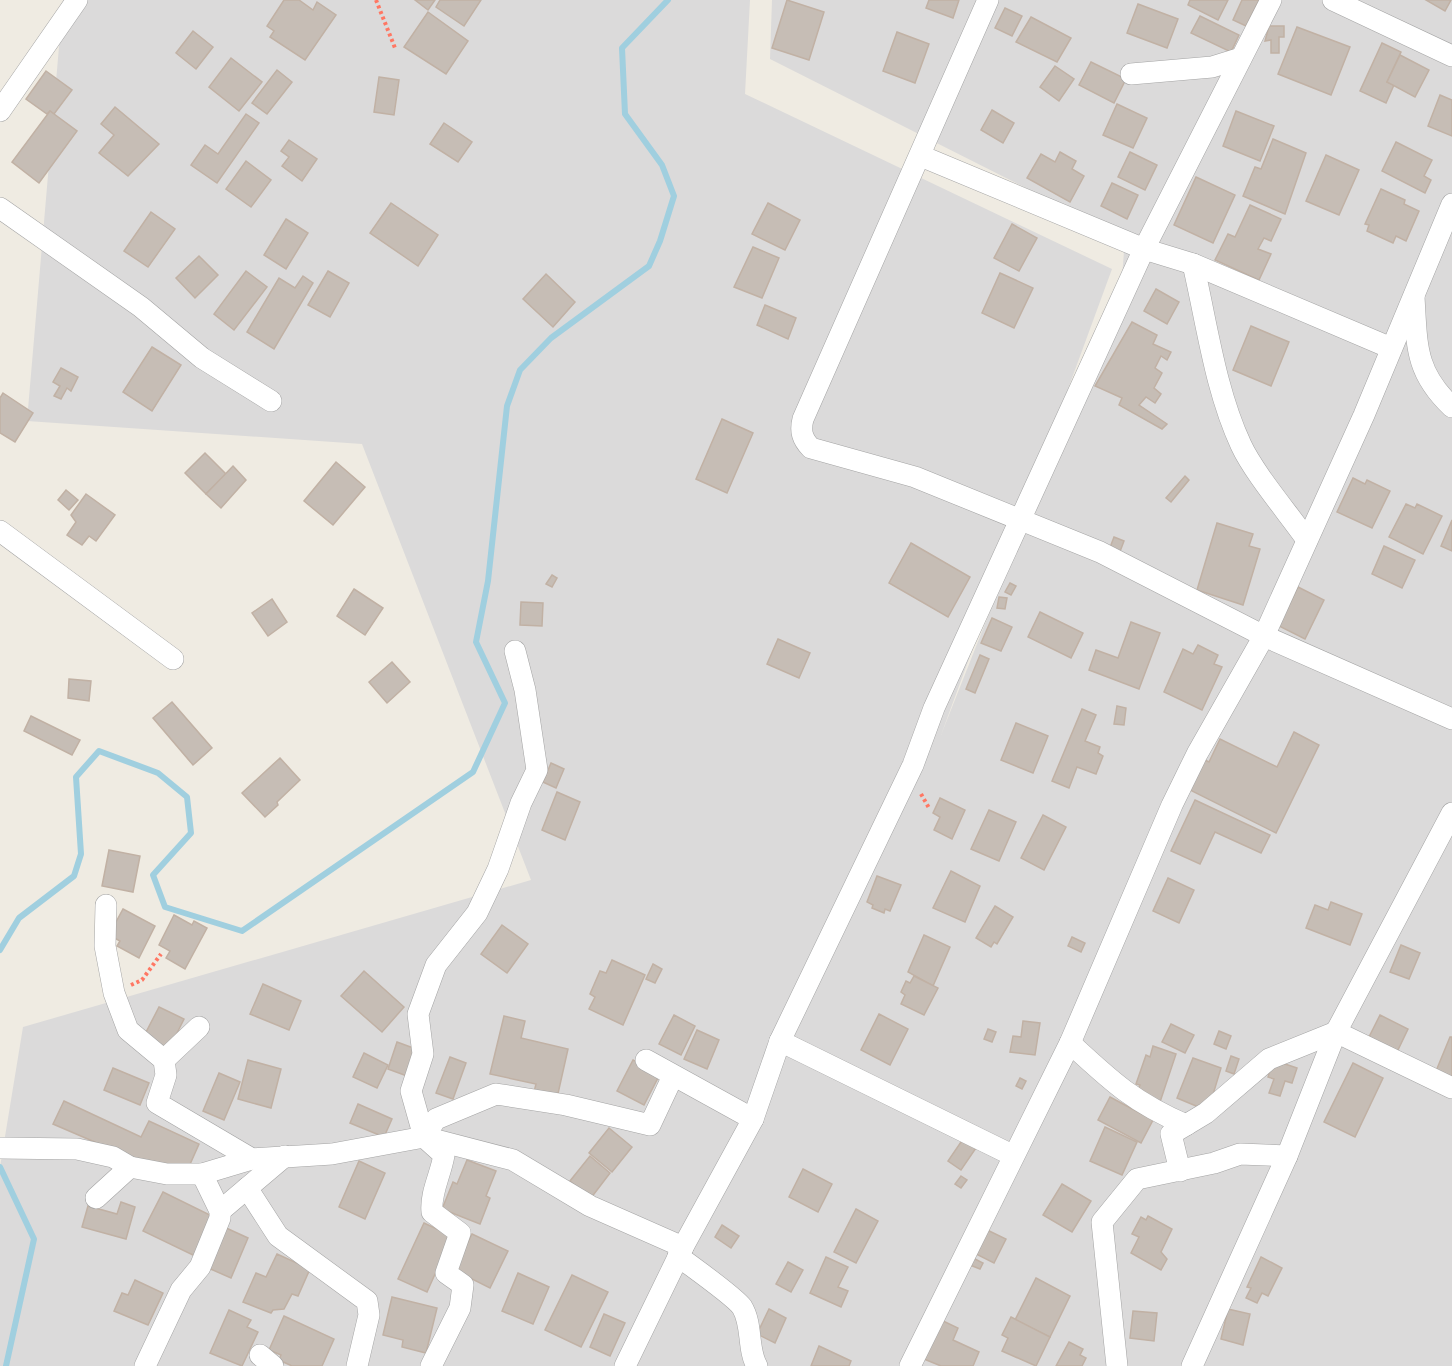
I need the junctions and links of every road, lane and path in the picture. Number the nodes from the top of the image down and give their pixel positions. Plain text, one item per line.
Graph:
1 (77, 0) edge
2 (376, 0) edge
3 (988, 0) edge
4 (1271, 0) edge
5 (1333, 0) edge
6 (395, 48) dead end
7 (1452, 56) edge
8 (1241, 58) junction
9 (1131, 74) dead end
10 (0, 111) edge
11 (921, 156) junction
12 (1452, 204) edge
13 (0, 208) edge
14 (1144, 249) junction
15 (1192, 264) junction
16 (1414, 294) junction
17 (1391, 348) junction
18 (271, 401) dead end
19 (1452, 407) edge
20 (1022, 520) junction
21 (0, 531) edge
22 (1306, 540) junction
23 (1264, 636) junction
24 (515, 651) dead end
25 (173, 659) dead end
26 (1452, 719) edge
27 (1449, 826) edge
28 (106, 905) dead end
29 (161, 954) dead end
30 (114, 993) junction
31 (199, 1027) dead end
32 (1336, 1032) junction
33 (780, 1041) junction
34 (1070, 1042) junction
35 (164, 1060) junction
36 (645, 1060) dead end
37 (674, 1076) junction
38 (1452, 1088) edge
39 (753, 1119) junction
40 (1186, 1125) junction
41 (424, 1137) junction
42 (9, 1148) edge
43 (1012, 1155) junction
44 (285, 1156) junction
45 (1287, 1156) junction
46 (252, 1159) junction
47 (130, 1167) junction
48 (1180, 1171) junction
49 (202, 1174) junction
50 (247, 1188) junction
51 (96, 1198) dead end
52 (220, 1211) junction
53 (680, 1252) junction
54 (145, 1366) edge
55 (357, 1366) edge
56 (431, 1366) edge
57 (625, 1366) edge
58 (757, 1366) edge
59 (910, 1366) edge
60 (1117, 1366) edge
61 (1192, 1366) edge

1 - 10 street
2 - 6 path
3 - 11 street
4 - 8 street
5 - 7 street
8 - 9 street
8 - 14 street
11 - 14 street
11 - 20 street
12 - 16 street
13 - 18 street
14 - 15 street
14 - 20 street
15 - 17 street
15 - 22 street
16 - 17 street
16 - 19 street
17 - 22 street
20 - 23 street
20 - 33 street
21 - 25 street
22 - 23 street
23 - 26 street
23 - 34 street
24 - 41 street
27 - 32 street
28 - 30 street
29 - 30 path
30 - 35 street
31 - 35 street
32 - 38 street
32 - 40 street
32 - 45 street
33 - 39 street
33 - 43 street
34 - 40 street
34 - 43 street
35 - 46 street
36 - 37 street
37 - 39 street
37 - 41 street
39 - 53 street
40 - 48 street
41 - 44 street
41 - 53 street
41 - 56 street
42 - 47 street
43 - 59 street
44 - 46 street
44 - 50 street
45 - 48 street
45 - 61 street
46 - 49 street
47 - 49 street
47 - 51 street
48 - 60 street
49 - 52 street
50 - 52 street
50 - 55 street
52 - 54 street
53 - 57 street
53 - 58 street

